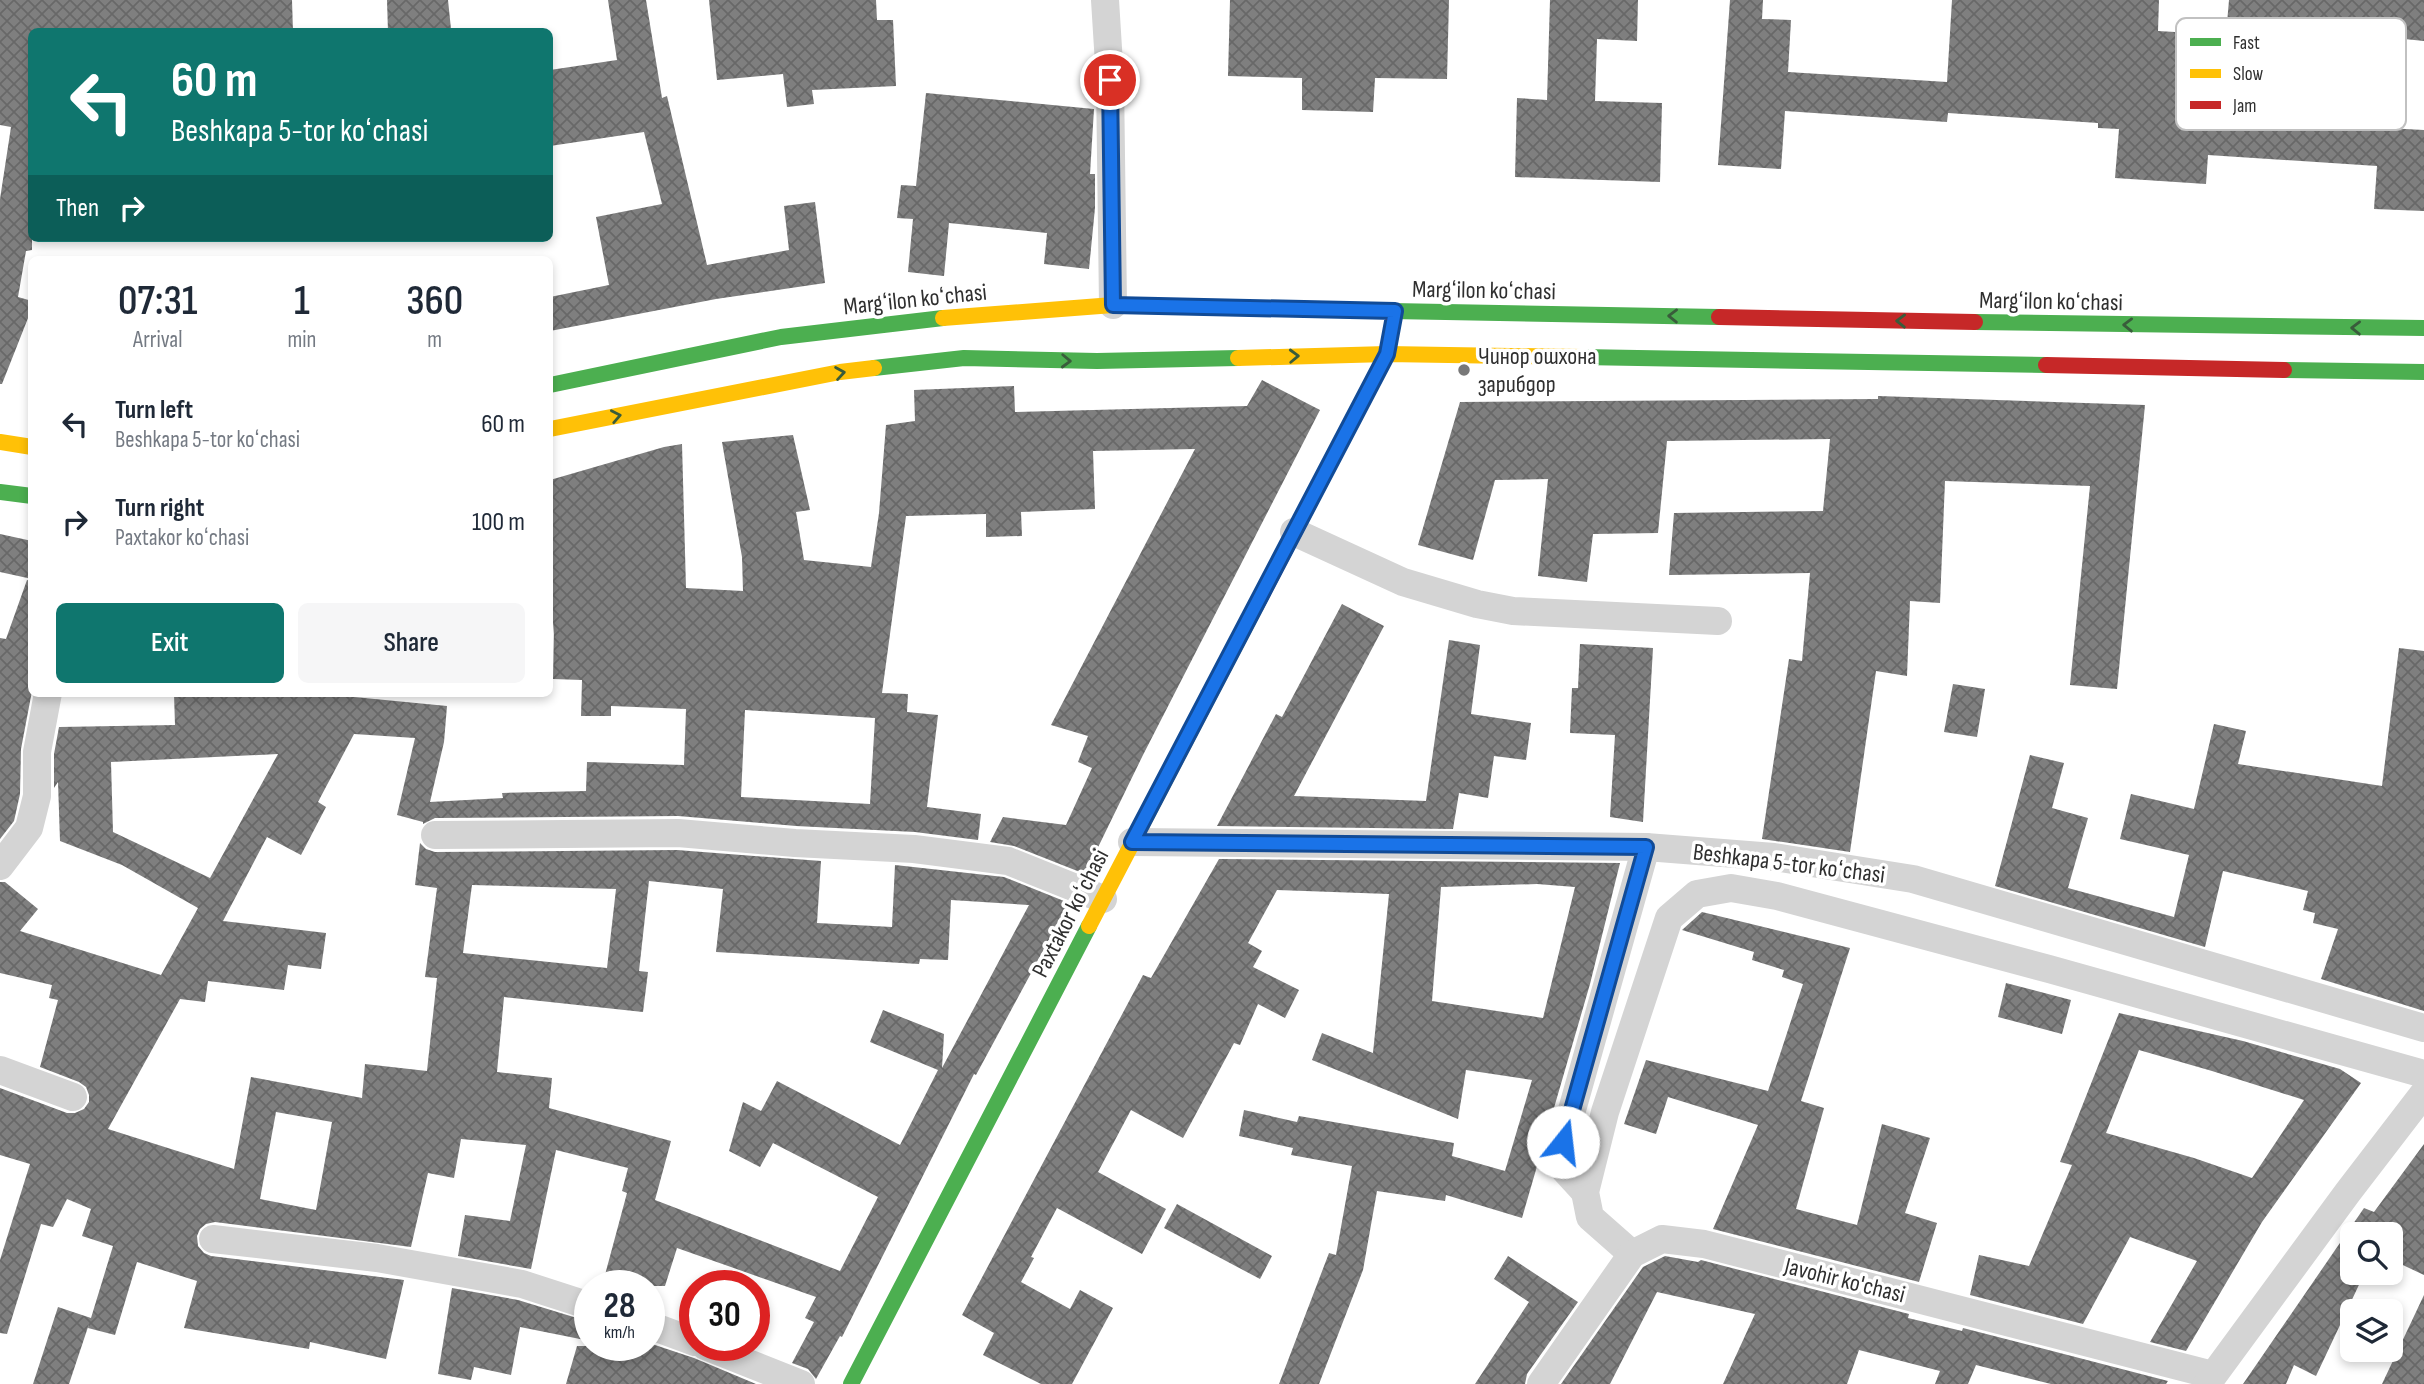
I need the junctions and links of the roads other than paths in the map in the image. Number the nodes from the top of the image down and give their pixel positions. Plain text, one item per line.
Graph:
1 (1105, 0) edge
2 (1113, 305) junction
3 (1395, 311) junction
4 (2424, 328) edge
5 (1387, 354) junction
6 (2424, 372) edge
7 (553, 384) edge
8 (553, 428) edge
9 (0, 442) edge
10 (28, 446) edge
11 (0, 492) edge
12 (28, 496) edge
13 (1294, 532) junction
14 (1718, 621) dead end
15 (47, 697) edge
16 (435, 835) dead end
17 (1132, 842) junction
18 (1646, 847) junction
19 (0, 866) edge
20 (1102, 899) junction
21 (2424, 1028) edge
22 (0, 1070) edge
23 (2424, 1074) edge
24 (2424, 1093) edge
25 (73, 1097) dead end
26 (1585, 1192) junction
27 (213, 1239) dead end
28 (1632, 1254) junction
29 (574, 1301) edge
30 (743, 1361) edge
31 (2210, 1380) edge
32 (801, 1384) edge
33 (851, 1384) edge
34 (1541, 1384) edge

1 - 2 street
2 - 3 main road, Margʻilon koʻchasi
2 - 7 main road, Margʻilon koʻchasi
4 -> 3 main road, Margʻilon koʻchasi
3 - 5 main road, Paxtakor koʻchasi
5 - 6 main road
8 -> 5 main road
5 - 13 main road, Paxtakor koʻchasi
9 - 10 main road
11 - 12 main road
13 - 14 street
13 - 17 main road, Paxtakor koʻchasi
15 - 19 street
16 - 20 street
17 - 18 street, Beshkapa 5-tor koʻchasi
17 - 20 main road, Paxtakor koʻchasi
18 - 21 street, Beshkapa 5-tor koʻchasi
18 - 26 street
20 - 33 main road, Paxtakor koʻchasi
22 - 25 street
23 - 26 street
24 - 31 street
26 - 28 street
27 - 29 street
28 - 31 street, Javohir ko'chasi
28 - 34 street, Javohir ko'chasi
30 - 32 street

